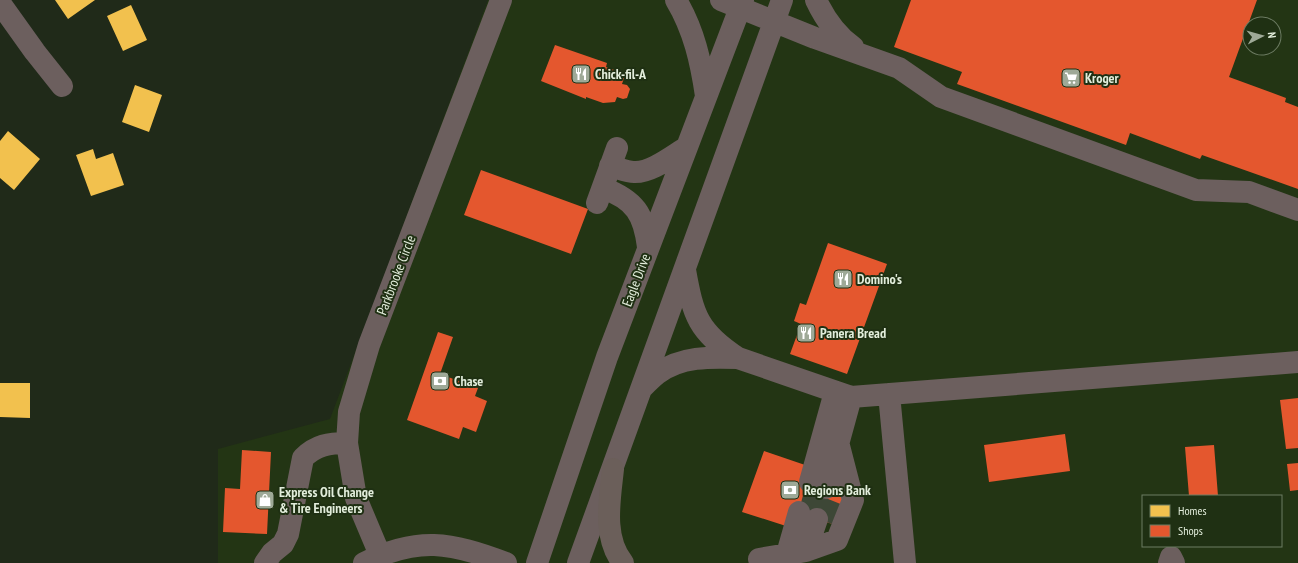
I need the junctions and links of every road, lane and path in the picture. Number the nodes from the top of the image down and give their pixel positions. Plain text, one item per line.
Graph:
1 (501, 0) edge
2 (676, 0) edge
3 (782, 0) edge
4 (816, 0) edge
5 (735, 2) edge
6 (0, 3) edge
7 (775, 21) junction
8 (862, 54) junction
9 (62, 86) dead end
10 (706, 97) junction
11 (687, 147) junction
12 (1298, 210) edge
13 (648, 247) junction
14 (685, 270) junction
15 (738, 358) junction
16 (1298, 362) edge
17 (643, 386) junction
18 (843, 394) junction
19 (889, 394) junction
20 (838, 442) junction
21 (347, 443) junction
22 (613, 469) junction
23 (812, 517) tunnel mouth
24 (797, 553) junction
25 (372, 559) edge
26 (759, 559) dead end
27 (265, 563) edge
28 (506, 563) edge
29 (537, 563) edge
30 (578, 563) edge
31 (623, 563) edge
32 (904, 563) edge
33 (1169, 563) edge
34 (1174, 563) edge

1 - 21 street, Parkbrooke Circle
2 - 10 street
3 - 7 street
4 - 8 street
5 - 7 street
5 - 10 street, Eagle Drive
6 - 9 street
7 - 8 street
7 - 14 street
8 - 12 street
10 - 11 street, Eagle Drive
11 - 13 street, Eagle Drive
11 - 13 street
13 - 29 street, Eagle Drive
14 - 15 street
14 - 17 street
15 - 17 street
15 - 18 street
16 - 19 street
17 - 22 street
18 - 19 street
18 - 20 street
18 - 20 street
19 - 32 street
20 - 24 street
21 - 25 street, Parkbrooke Circle
21 - 27 street
22 - 30 street
22 - 31 main road
23 - 24 street
24 - 26 street
25 - 28 street
33 - 34 street

